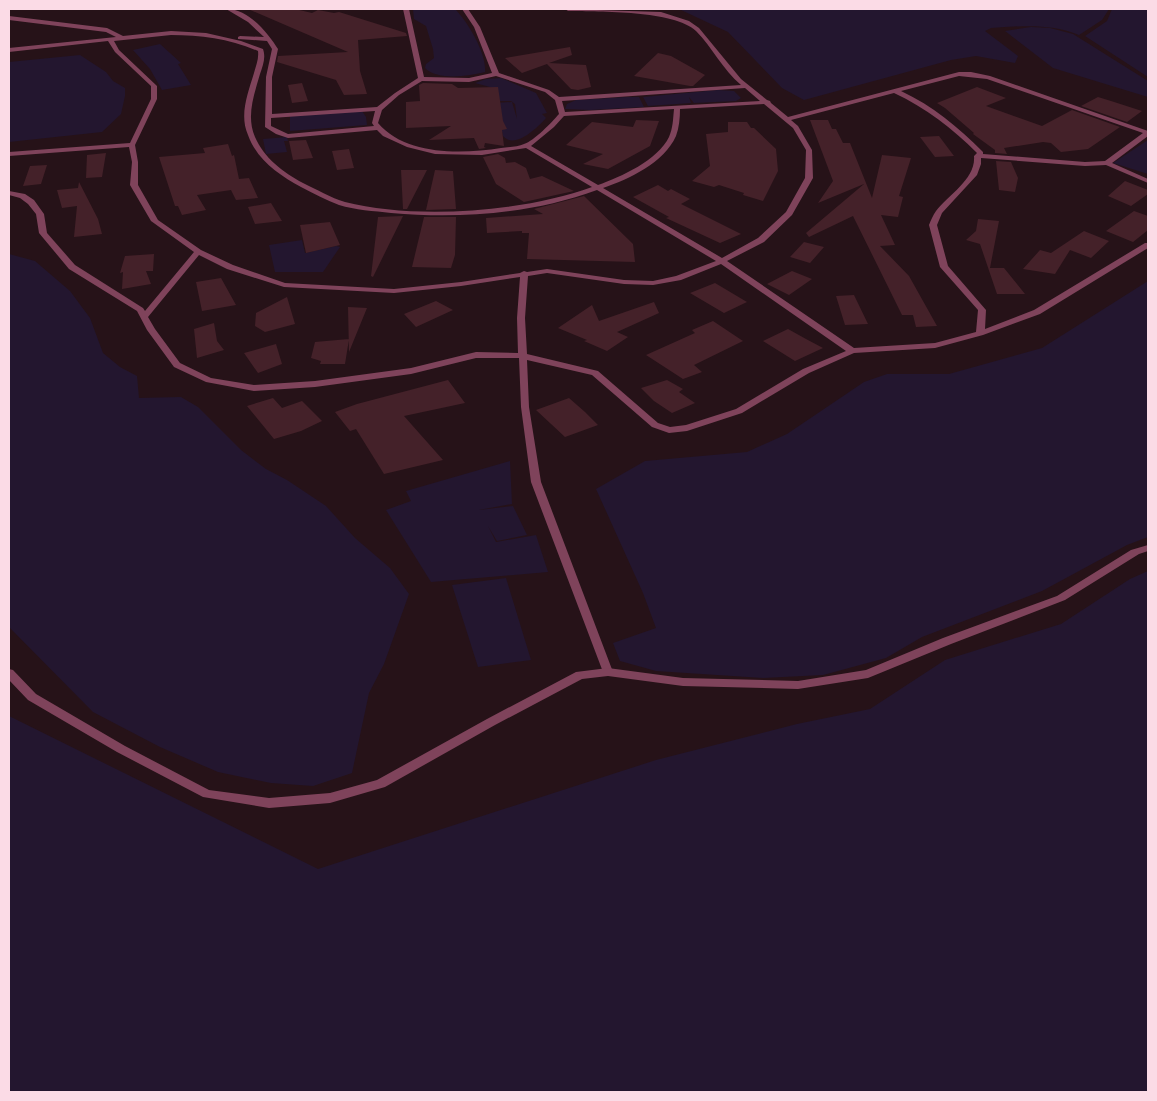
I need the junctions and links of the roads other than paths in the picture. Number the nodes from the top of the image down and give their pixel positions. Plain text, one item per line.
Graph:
1 (229, 9) edge
2 (406, 9) edge
3 (465, 9) edge
4 (568, 9) edge
5 (9, 18) edge
6 (121, 37) junction
7 (110, 38) junction
8 (229, 38) junction
9 (269, 38) junction
10 (9, 50) edge
11 (496, 74) junction
12 (422, 79) junction
13 (747, 86) junction
14 (895, 91) junction
15 (558, 99) junction
16 (768, 102) junction
17 (677, 108) junction
18 (378, 110) junction
19 (562, 114) junction
20 (268, 116) junction
21 (787, 119) junction
22 (379, 128) junction
23 (1148, 133) edge
24 (132, 145) junction
25 (527, 146) junction
26 (9, 154) edge
27 (977, 156) junction
28 (1107, 163) junction
29 (1148, 181) edge
30 (598, 188) junction
31 (9, 193) edge
32 (1148, 245) edge
33 (198, 252) junction
34 (722, 261) junction
35 (524, 273) junction
36 (144, 317) junction
37 (980, 333) junction
38 (852, 351) junction
39 (523, 356) junction
40 (1148, 548) edge
41 (608, 672) junction
42 (9, 673) edge

1 - 9 street
2 - 12 street
3 - 11 street
4 - 13 street
5 - 6 street
6 - 7 street
6 - 8 street
7 - 10 street
7 - 24 street
8 - 9 street
8 - 30 street
9 - 20 street
11 - 12 street
11 - 15 street
12 - 18 street
13 - 15 street
13 - 16 street
14 - 21 street
14 - 23 street
14 - 27 street
15 - 19 street
16 - 17 street
16 - 21 street
17 - 19 street
17 - 30 street
18 - 20 street
18 - 22 street
19 - 25 street
20 - 22 street
21 - 34 street
22 - 25 street
23 - 28 street
24 - 26 street
24 - 33 street
25 - 30 street
27 - 28 street
27 - 37 street
28 - 29 street
30 - 34 street
31 - 36 street
32 - 37 street
33 - 35 street
33 - 36 street
34 - 35 street
34 - 38 street
35 - 39 street
36 - 39 street
37 - 38 street
38 - 39 street
39 - 41 street
40 - 41 street
41 - 42 street

